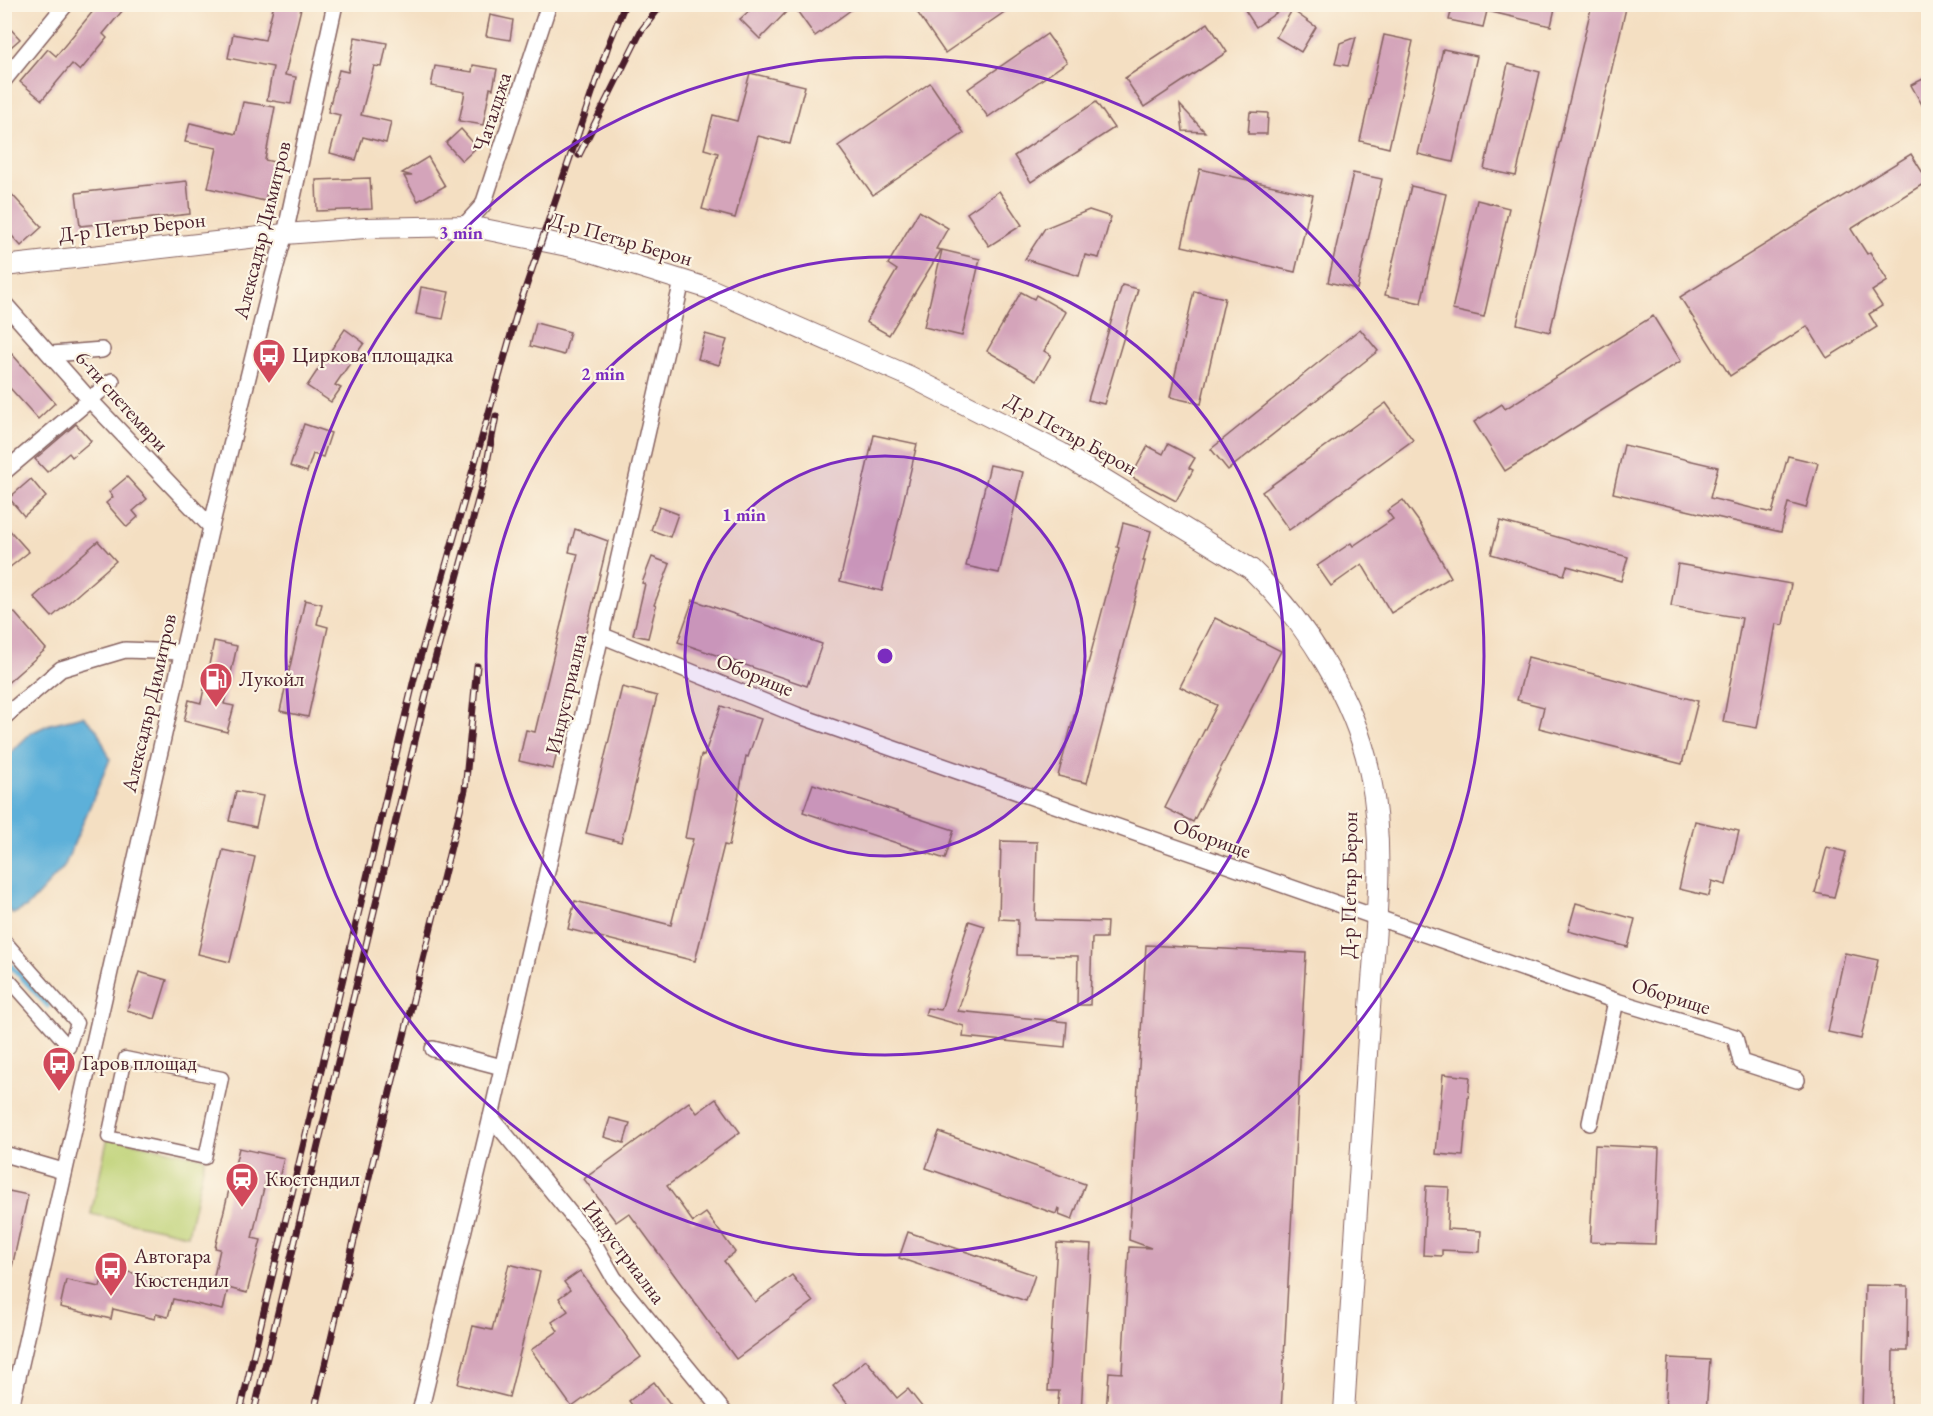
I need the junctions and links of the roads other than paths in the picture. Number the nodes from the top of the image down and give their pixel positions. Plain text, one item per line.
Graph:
1 (66, 4) edge
2 (335, 4) edge
3 (549, 4) edge
4 (4, 80) edge
5 (464, 226) junction
6 (285, 234) junction
7 (4, 266) edge
8 (682, 280) junction
9 (4, 303) edge
10 (102, 350) dead end
11 (52, 354) junction
12 (112, 381) dead end
13 (90, 400) junction
14 (4, 472) edge
15 (211, 527) junction
16 (601, 635) junction
17 (182, 652) junction
18 (4, 717) edge
19 (1375, 918) junction
20 (4, 940) edge
21 (4, 974) edge
22 (1616, 1001) junction
23 (433, 1049) dead end
24 (502, 1066) junction
25 (1797, 1080) dead end
26 (491, 1117) junction
27 (1590, 1123) dead end
28 (108, 1137) joint
29 (4, 1154) edge
30 (63, 1171) junction
31 (10, 1412) edge
32 (420, 1412) edge
33 (724, 1412) edge
34 (1344, 1412) edge

1 - 4 street
2 - 6 street, Алексадър Димитров
3 - 5 street, Чаталджа
5 - 6 street, Д-р Петър Берон
5 - 8 street, Д-р Петър Берон
6 - 7 street, Д-р Петър Берон
6 - 15 street, Алексадър Димитров
8 - 16 street, Индустриална
8 - 19 street, Д-р Петър Берон
9 - 11 street, 6-ти спетември
10 - 11 street
11 - 13 street, 6-ти спетември
12 - 13 street
13 - 14 street
13 - 15 street, 6-ти спетември
15 - 17 street, Алексадър Димитров
16 - 19 street, Оборище
16 - 24 street, Индустриална
17 - 18 street
17 - 30 street, Алексадър Димитров
19 - 22 street, Оборище
19 - 34 street, Д-р Петър Берон
20 - 21 street
22 - 25 street, Оборище
22 - 27 street
23 - 24 street
24 - 26 street, Индустриална
26 - 32 street, Индустриална
26 - 33 street, Индустриална
28 - 28 street
29 - 30 street
30 - 31 street, Алексадър Димитров

